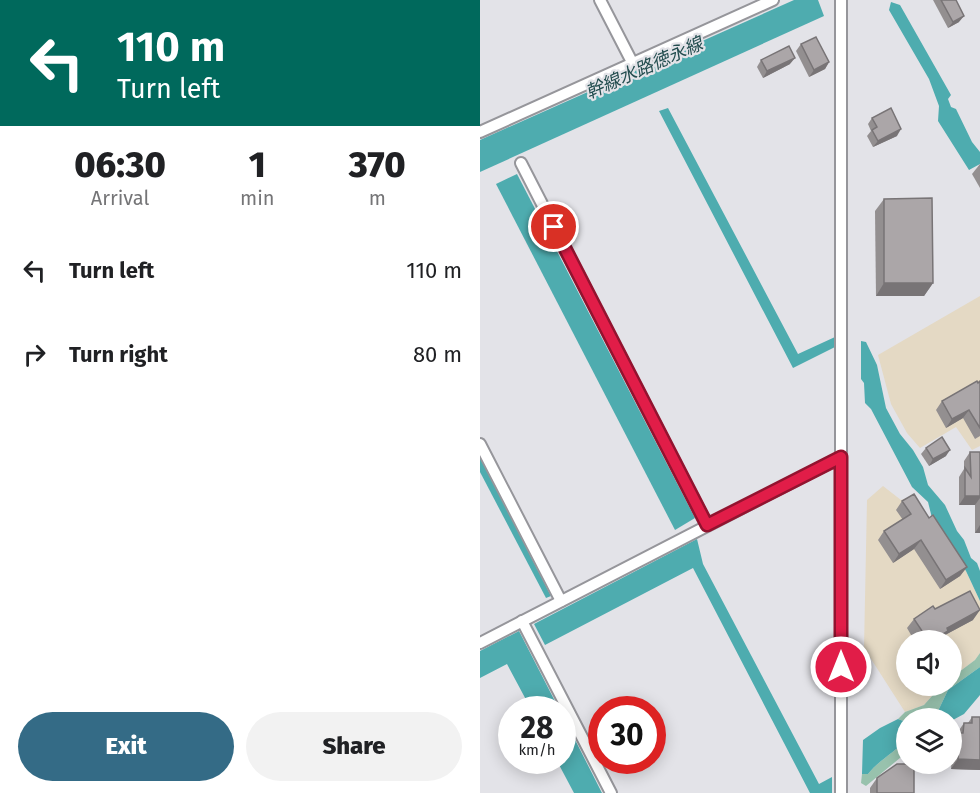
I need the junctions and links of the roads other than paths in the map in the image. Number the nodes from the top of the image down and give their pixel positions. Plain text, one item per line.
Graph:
1 (600, 0) edge
2 (773, 0) edge
3 (841, 0) edge
4 (633, 64) junction
5 (480, 132) edge
6 (521, 163) dead end
7 (480, 444) edge
8 (841, 457) junction
9 (707, 525) junction
10 (561, 601) junction
11 (522, 621) junction
12 (480, 643) edge
13 (611, 793) edge
14 (841, 793) edge

1 - 4 street
2 - 4 street
3 - 8 street
4 - 5 street
6 - 9 street
7 - 10 street
8 - 9 street
8 - 14 street
9 - 10 street
10 - 11 street
11 - 12 street
11 - 13 street

